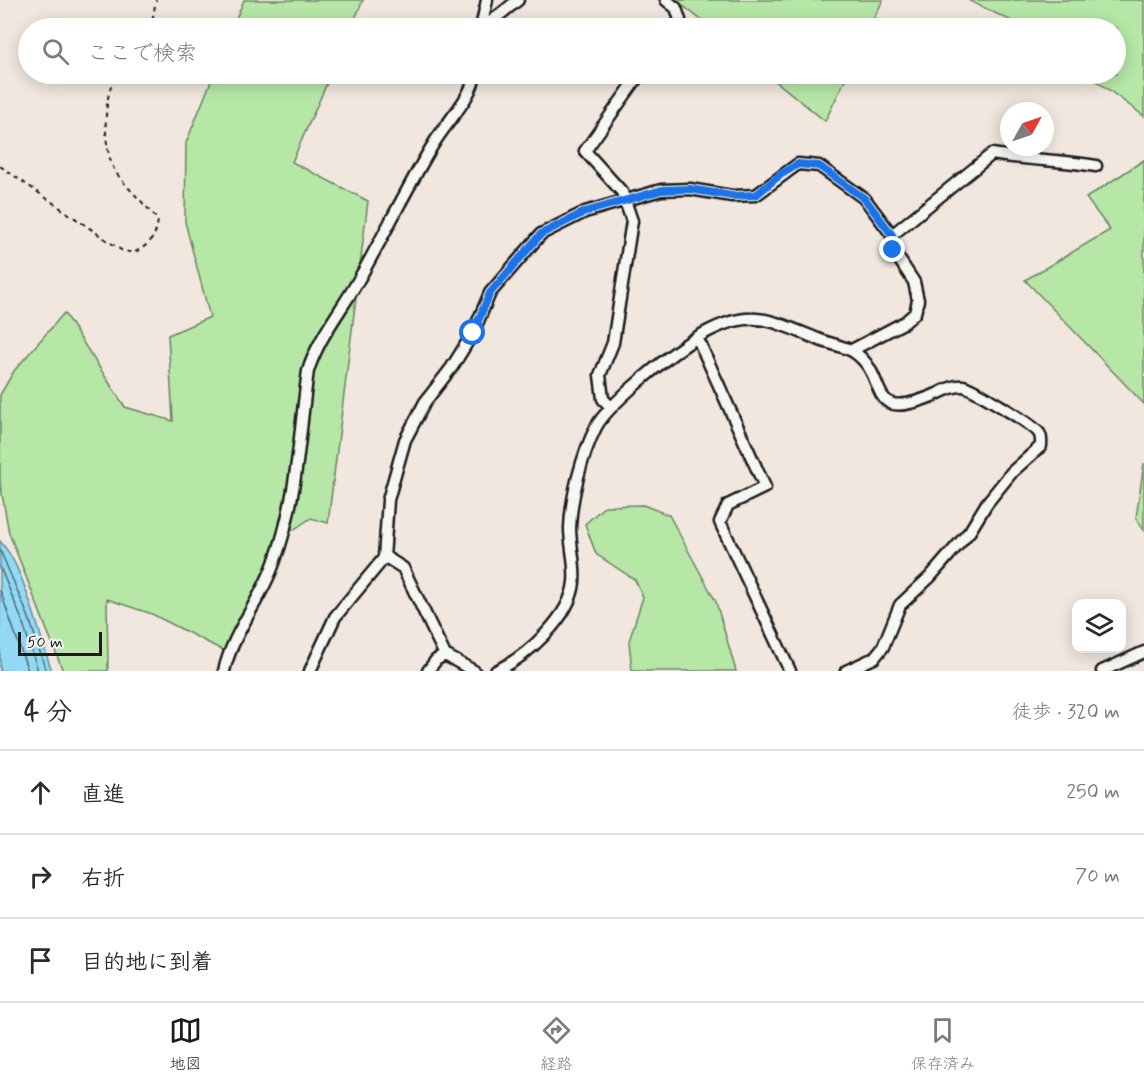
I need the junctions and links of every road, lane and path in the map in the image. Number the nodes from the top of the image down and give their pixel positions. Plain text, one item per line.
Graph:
1 (156, 0) edge
2 (487, 0) edge
3 (518, 0) edge
4 (666, 0) edge
5 (153, 18) edge
6 (483, 18) edge
7 (496, 18) edge
8 (679, 18) edge
9 (112, 84) edge
10 (472, 84) edge
11 (633, 84) edge
12 (0, 166) edge
13 (1096, 166) dead end
14 (625, 198) junction
15 (892, 235) junction
16 (697, 337) junction
17 (852, 350) junction
18 (610, 406) junction
19 (384, 556) junction
20 (1144, 652) edge
21 (445, 655) junction
22 (225, 671) edge
23 (310, 671) edge
24 (428, 671) edge
25 (474, 671) edge
26 (496, 671) edge
27 (790, 671) edge
28 (846, 671) edge
29 (1102, 671) edge

1 - 5 path
2 - 6 street
3 - 7 street
4 - 8 street
9 - 12 path
10 - 22 street
11 - 14 street
13 - 15 street
14 - 15 street
14 - 18 street
14 - 19 street
15 - 17 street
16 - 17 street
16 - 18 street
16 - 27 street
17 - 28 street
18 - 26 street
19 - 21 street
19 - 23 street
20 - 29 street
21 - 24 street
21 - 25 street

